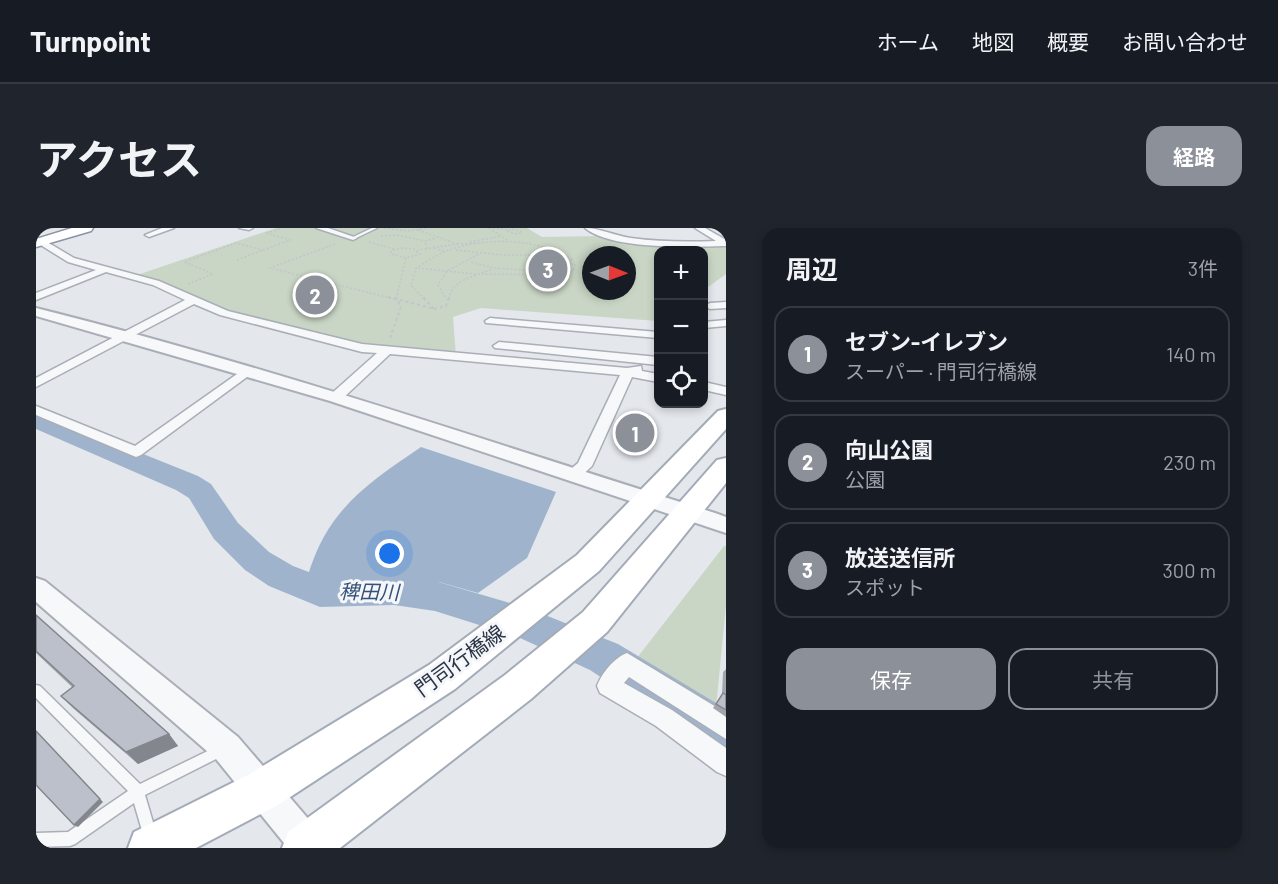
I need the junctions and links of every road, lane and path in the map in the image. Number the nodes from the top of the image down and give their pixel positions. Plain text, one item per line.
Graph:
1 (75, 228) edge
2 (86, 228) edge
3 (243, 228) edge
4 (249, 228) edge
5 (282, 228) edge
6 (320, 228) edge
7 (375, 228) edge
8 (384, 228) edge
9 (427, 228) edge
10 (489, 228) edge
11 (493, 228) edge
12 (589, 228) edge
13 (622, 228) edge
14 (699, 228) edge
15 (517, 229) edge
16 (169, 230) edge
17 (399, 230) junction
18 (418, 230) junction
19 (508, 230) junction
20 (519, 234) junction
21 (149, 235) dead end
22 (663, 235) dead end
23 (501, 236) junction
24 (438, 237) junction
25 (526, 237) dead end
26 (353, 238) junction
27 (633, 240) junction
28 (425, 241) junction
29 (509, 241) junction
30 (38, 242) edge
31 (670, 243) junction
32 (726, 243) edge
33 (457, 244) junction
34 (435, 248) junction
35 (394, 249) junction
36 (427, 249) junction
37 (262, 250) junction
38 (417, 250) junction
39 (483, 253) junction
40 (406, 258) junction
41 (237, 260) dead end
42 (470, 262) dead end
43 (567, 262) junction
44 (416, 268) junction
45 (494, 268) junction
46 (106, 269) junction
47 (447, 271) junction
48 (570, 275) dead end
49 (172, 290) junction
50 (36, 297) edge
51 (445, 297) dead end
52 (396, 299) junction
53 (193, 300) junction
54 (36, 304) edge
55 (726, 305) edge
56 (710, 306) dead end
57 (434, 309) junction
58 (36, 312) edge
59 (490, 321) dead end
60 (726, 323) edge
61 (708, 325) edge
62 (128, 333) junction
63 (654, 335) edge
64 (499, 346) dead end
65 (386, 351) junction
66 (654, 361) edge
67 (654, 362) edge
68 (247, 371) junction
69 (628, 372) junction
70 (654, 377) edge
71 (36, 383) edge
72 (708, 387) edge
73 (726, 391) edge
74 (340, 393) junction
75 (36, 410) edge
76 (726, 416) edge
77 (726, 466) edge
78 (578, 471) junction
79 (647, 500) junction
80 (687, 511) junction
81 (726, 525) edge
82 (36, 588) edge
83 (36, 690) edge
84 (726, 727) edge
85 (227, 747) junction
86 (726, 763) edge
87 (263, 790) junction
88 (138, 792) junction
89 (36, 840) edge
90 (151, 847) edge
91 (308, 847) edge

1 - 30 highway
2 - 30 highway
3 - 4 street
5 - 37 path
6 - 26 street
7 - 26 lane
8 - 17 path
9 - 18 path
10 - 23 path
11 - 19 path
12 - 27 street
13 - 27 street
14 - 32 street
15 - 19 path
15 - 20 path
16 - 21 street
17 - 18 path
17 - 28 path
18 - 24 path
19 - 20 path
20 - 25 path
22 - 31 street
23 - 29 path
23 - 33 path
24 - 28 path
24 - 33 path
26 - 35 path
26 - 52 path
27 - 31 street
28 - 36 path
29 - 33 path
29 - 43 path
29 - 44 path
30 - 46 street
31 - 32 street
33 - 34 path
34 - 36 path
34 - 39 path
35 - 38 path
35 - 40 path
36 - 38 path
37 - 41 path
37 - 49 path
38 - 40 path
39 - 43 path
39 - 47 path
40 - 52 path
42 - 45 path
43 - 45 path
44 - 47 path
44 - 57 path
45 - 57 path
46 - 49 street
46 - 50 street
47 - 48 path
47 - 51 path
49 - 53 street
52 - 57 path
52 - 65 path
53 - 62 street
53 - 65 street
54 - 62 street
55 - 56 street
58 - 62 street
59 - 63 street
60 - 61 street
62 - 68 street
62 - 71 street
62 - 74 street
64 - 66 street
65 - 69 street
65 - 74 street
67 - 69 street
68 - 74 street
68 - 75 street
69 - 70 street
69 - 78 street
72 - 73 street
74 - 78 street
76 - 79 main road, 門司行橋線
77 - 80 main road
78 - 79 street
79 - 80 street
79 - 87 main road, 門司行橋線
80 - 81 street
80 - 91 main road
82 - 85 street
83 - 88 lane
84 - 86 street
85 - 87 street
85 - 88 lane
87 - 90 main road, 門司行橋線
87 - 91 street
88 - 89 lane
88 - 90 lane

